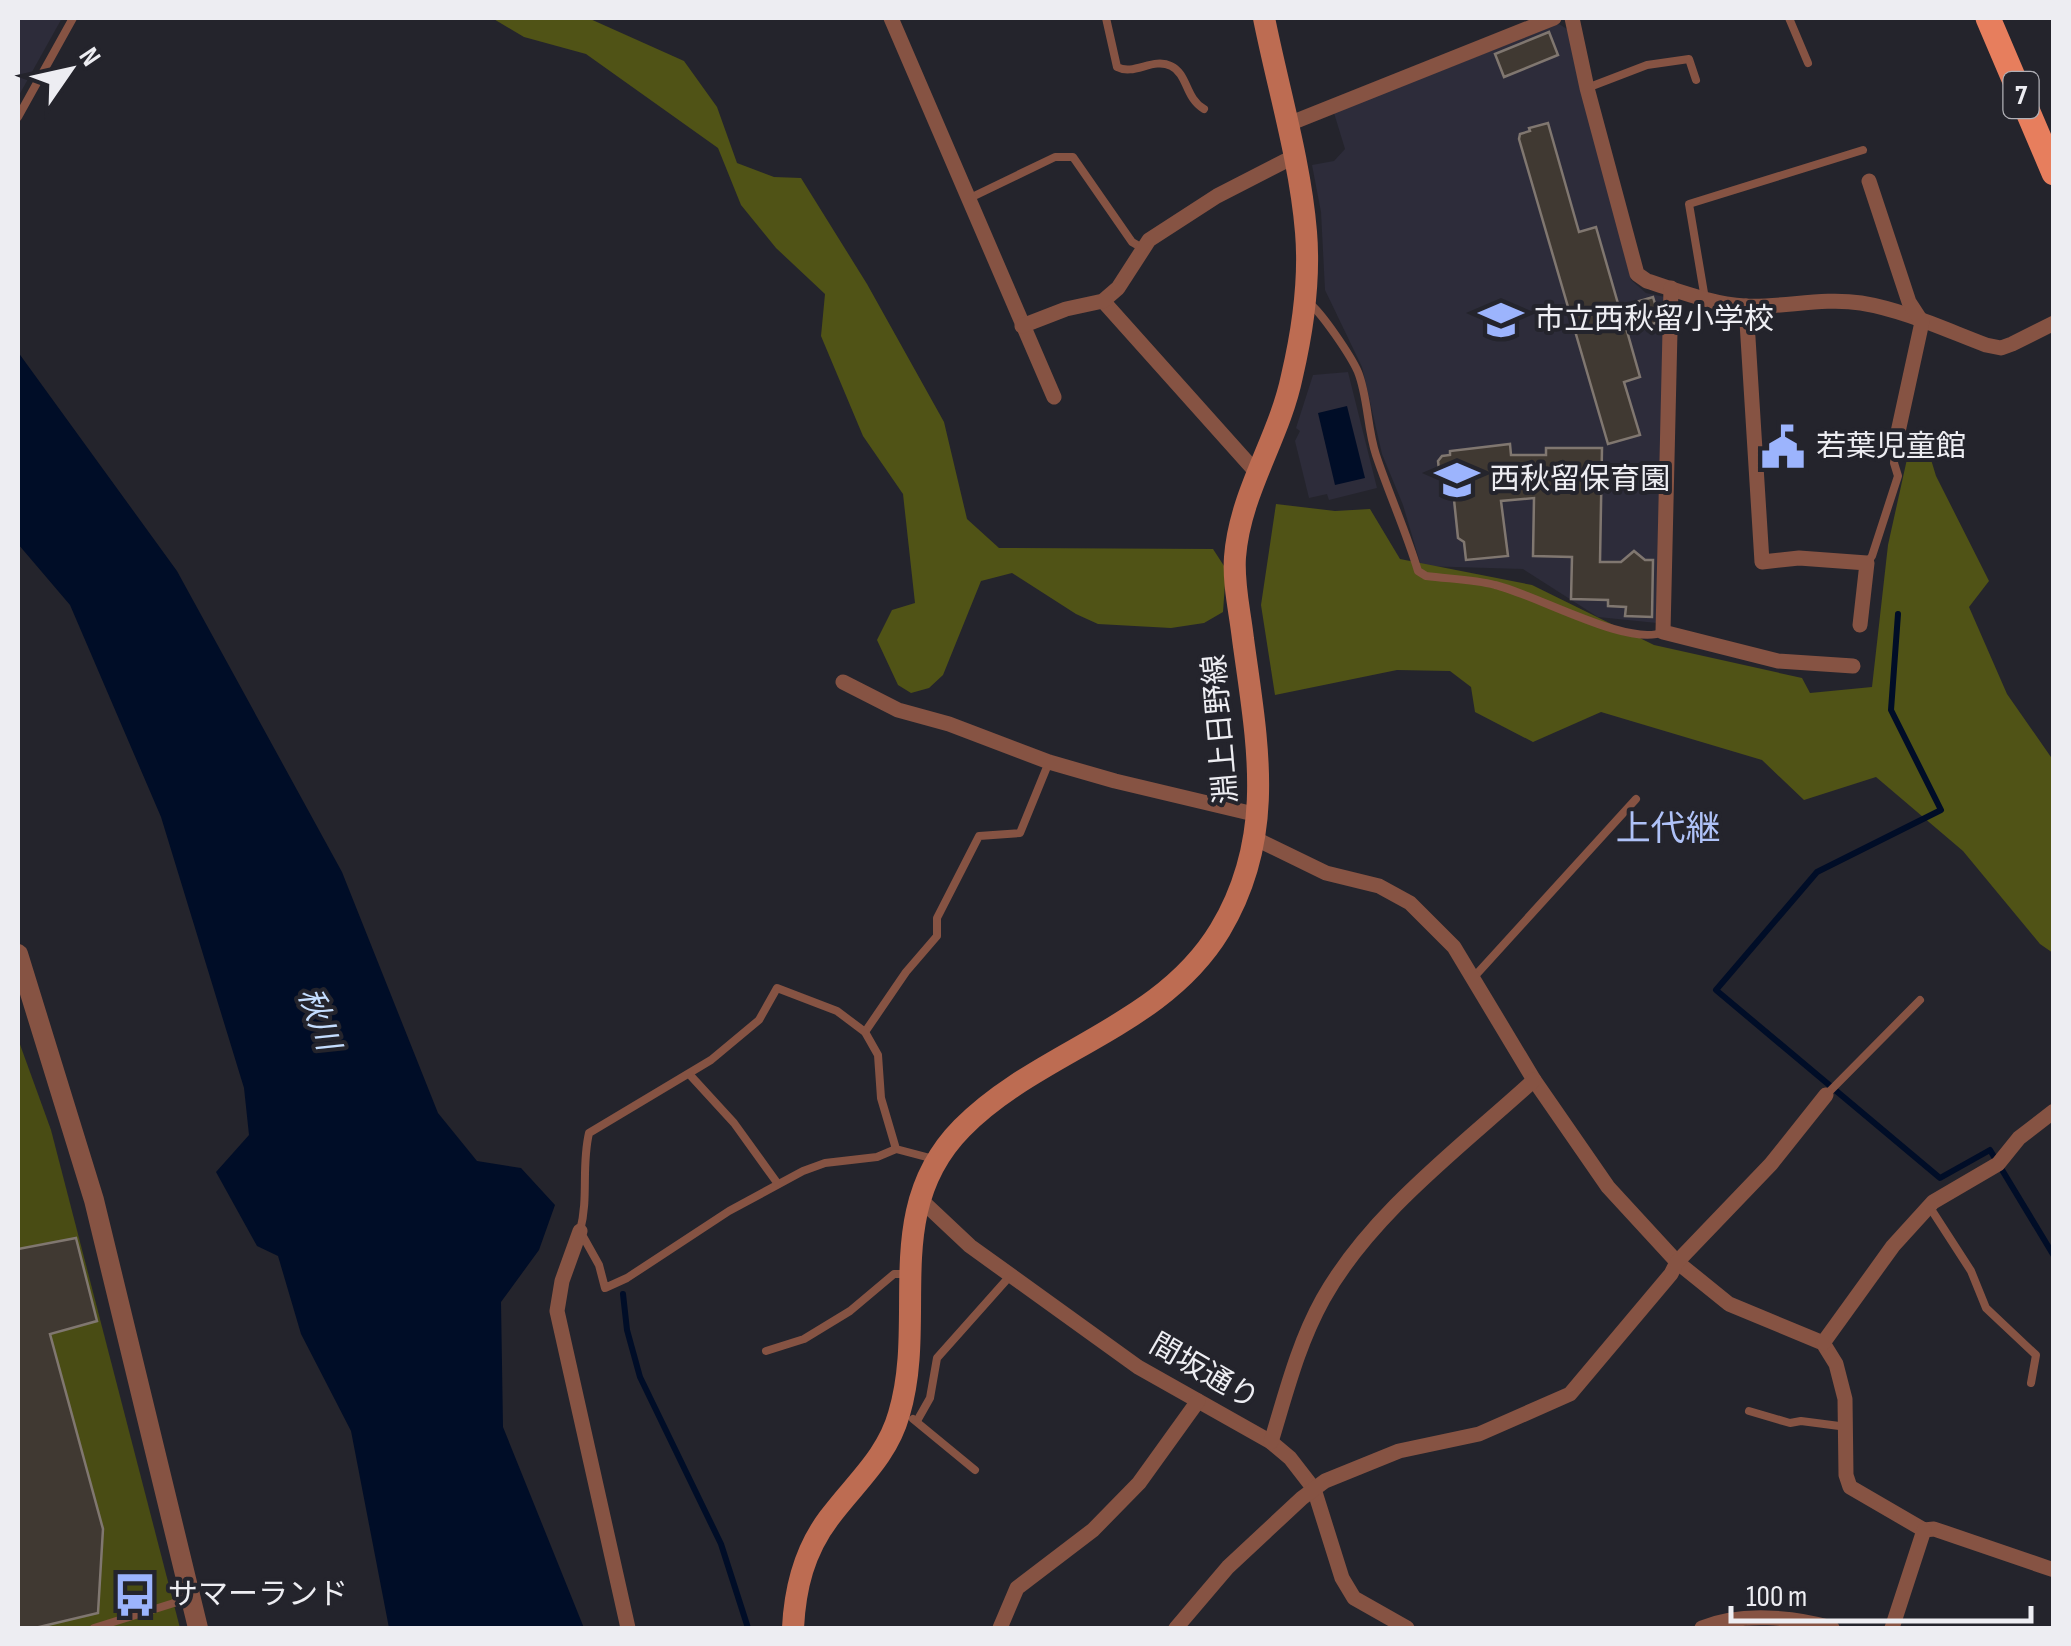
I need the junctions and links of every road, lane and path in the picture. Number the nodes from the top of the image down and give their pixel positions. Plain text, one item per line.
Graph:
1 (73, 18) edge
2 (891, 18) edge
3 (1106, 18) edge
4 (1264, 18) edge
5 (1554, 18) edge
6 (1572, 18) edge
7 (1789, 18) edge
8 (1988, 18) edge
9 (1522, 23) edge
10 (1808, 64) dead end
11 (1696, 80) dead end
12 (1587, 88) junction
13 (1204, 110) dead end
14 (18, 117) edge
15 (1286, 125) junction
16 (2048, 143) edge
17 (1862, 150) dead end
18 (1293, 157) junction
19 (2054, 172) edge
20 (1868, 181) dead end
21 (967, 199) junction
22 (1144, 250) junction
23 (1672, 288) junction
24 (1705, 298) junction
25 (1306, 300) junction
26 (1103, 301) junction
27 (1746, 306) junction
28 (1922, 322) junction
29 (2054, 323) edge
30 (1022, 326) junction
31 (1054, 396) dead end
32 (1898, 432) joint
33 (1256, 472) junction
34 (1866, 562) junction
35 (1860, 625) dead end
36 (1663, 632) junction
37 (1854, 666) dead end
38 (843, 682) dead end
39 (1049, 762) junction
40 (1636, 798) dead end
41 (1256, 827) junction
42 (18, 954) edge
43 (1474, 977) junction
44 (1920, 1000) dead end
45 (865, 1032) junction
46 (690, 1075) junction
47 (1534, 1080) junction
48 (1830, 1090) joint
49 (2054, 1112) edge
50 (896, 1149) junction
51 (936, 1160) junction
52 (778, 1184) junction
53 (920, 1199) junction
54 (1929, 1206) junction
55 (580, 1231) junction
56 (1677, 1262) junction
57 (910, 1274) junction
58 (1010, 1276) junction
59 (1822, 1343) junction
60 (766, 1351) dead end
61 (2031, 1382) dead end
62 (1198, 1401) junction
63 (1749, 1411) dead end
64 (909, 1417) junction
65 (1846, 1427) junction
66 (1271, 1442) junction
67 (975, 1470) dead end
68 (1314, 1489) junction
69 (1924, 1530) junction
70 (2054, 1570) edge
71 (192, 1598) junction
72 (94, 1628) edge
73 (198, 1628) edge
74 (628, 1628) edge
75 (793, 1628) edge
76 (1000, 1628) edge
77 (1176, 1628) edge
78 (1404, 1628) edge
79 (1702, 1628) edge
80 (1832, 1628) edge
81 (1892, 1628) edge

1 - 14 lane
2 - 21 street
3 - 13 lane
4 - 15 main road, 淵上日野線
5 - 9 street
6 - 12 street
7 - 10 lane
8 - 16 main road, 7
9 - 15 street
11 - 12 lane
12 - 23 street
15 - 18 main road, 淵上日野線
16 - 19 main road, 7
17 - 24 lane
18 - 22 street
18 - 25 main road, 淵上日野線
20 - 28 street
21 - 22 lane
21 - 30 street
22 - 26 street
23 - 24 street
23 - 36 street
24 - 27 street
25 - 33 main road, 淵上日野線
25 - 36 lane
26 - 30 street
26 - 33 street
27 - 28 street
27 - 34 street
28 - 29 street
28 - 32 street
30 - 31 street
32 - 34 lane
33 - 41 main road, 淵上日野線
34 - 35 street
36 - 37 street
38 - 39 street
39 - 41 street
39 - 45 lane
40 - 43 lane
41 - 43 street
41 - 51 main road, 淵上日野線
42 - 71 street
43 - 47 street
44 - 48 lane
45 - 46 lane
45 - 50 lane
46 - 52 lane
46 - 55 lane
47 - 56 street
47 - 66 street
48 - 56 street
49 - 54 street
50 - 51 lane
50 - 52 lane
51 - 53 main road, 淵上日野線
52 - 55 lane
53 - 57 main road, 淵上日野線
53 - 58 street, 間坂通り
54 - 59 street
54 - 61 lane
55 - 74 street
56 - 59 street
56 - 68 street
57 - 60 lane
57 - 64 main road, 淵上日野線
58 - 62 street, 間坂通り
58 - 64 lane
59 - 65 street
62 - 66 street, 間坂通り
62 - 76 street
63 - 65 lane
64 - 67 lane
64 - 75 main road, 淵上日野線
65 - 69 street
66 - 68 street, 間坂通り
68 - 77 street
68 - 78 street, 間坂通り
69 - 70 street
69 - 81 street
71 - 72 lane
71 - 73 street
79 - 80 street

